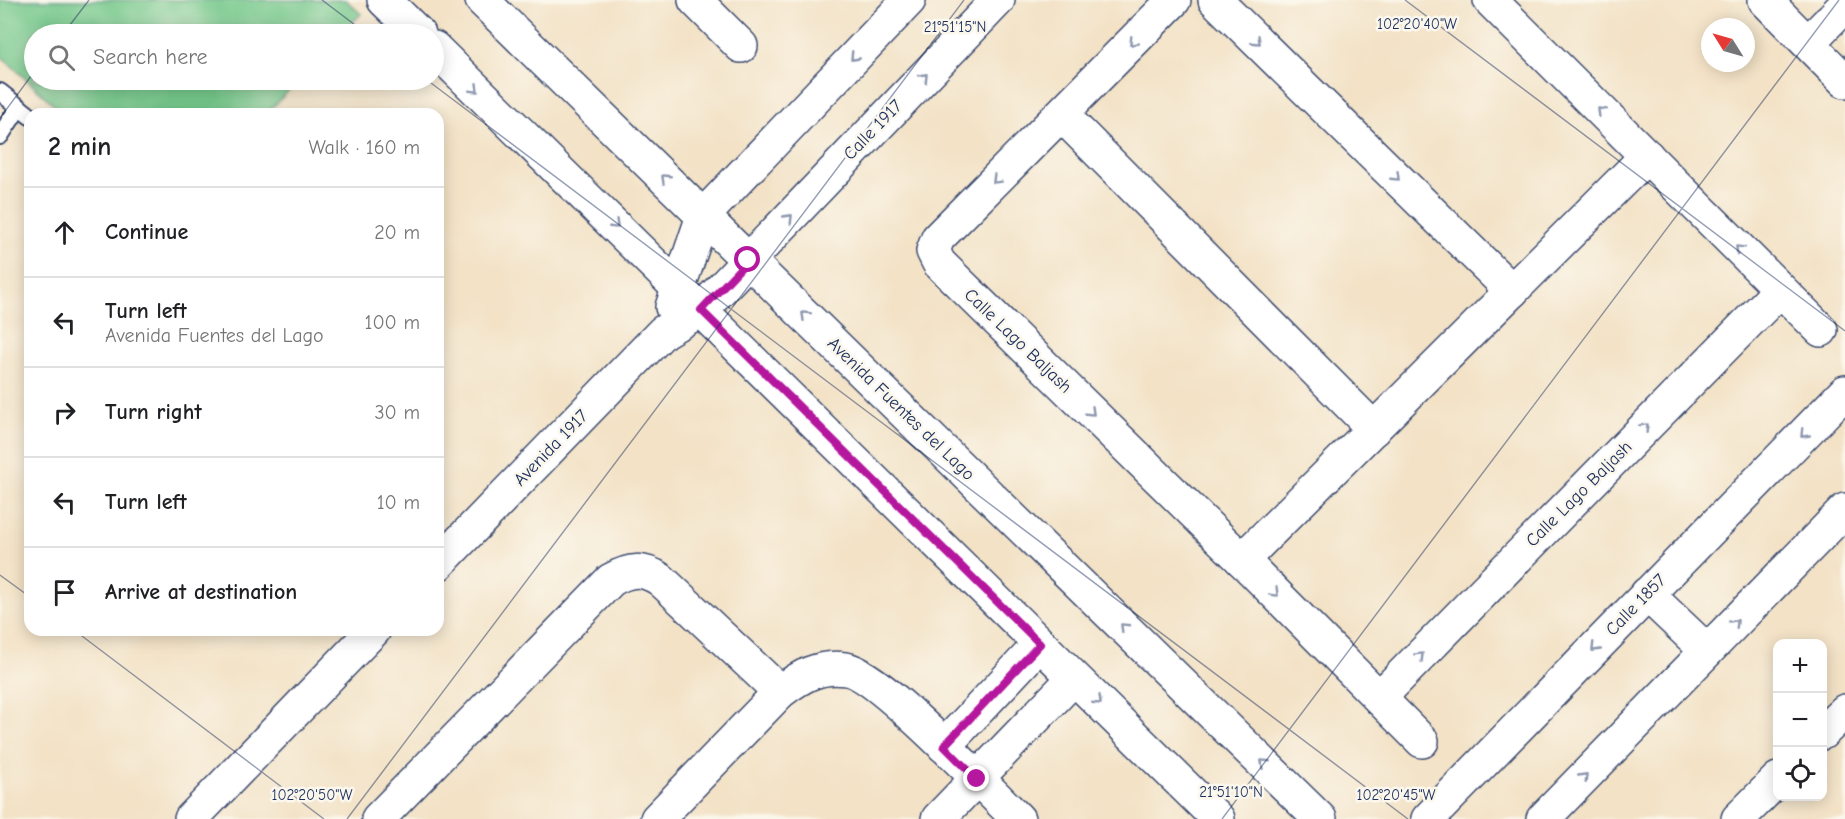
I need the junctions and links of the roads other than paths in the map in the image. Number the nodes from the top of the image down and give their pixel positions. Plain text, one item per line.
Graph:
1 (384, 0) edge
2 (482, 0) edge
3 (695, 0) edge
4 (909, 0) edge
5 (998, 0) edge
6 (1174, 0) edge
7 (1215, 0) edge
8 (1490, 0) edge
9 (1765, 0) edge
10 (1845, 5) edge
11 (409, 24) edge
12 (1808, 43) junction
13 (741, 46) dead end
14 (444, 58) edge
15 (1845, 81) edge
16 (0, 92) edge
17 (24, 110) edge
18 (24, 112) edge
19 (1062, 115) junction
20 (0, 136) edge
21 (1647, 156) junction
22 (704, 216) junction
23 (748, 260) junction
24 (1780, 290) junction
25 (1512, 291) junction
26 (690, 299) junction
27 (1821, 330) dead end
28 (1845, 392) edge
29 (1374, 429) junction
30 (1845, 510) edge
31 (444, 558) edge
32 (1242, 560) junction
33 (1647, 594) junction
34 (369, 636) edge
35 (1040, 644) junction
36 (1707, 651) junction
37 (1074, 678) junction
38 (780, 692) junction
39 (1379, 698) junction
40 (1845, 711) edge
41 (1827, 728) edge
42 (1422, 741) dead end
43 (944, 746) junction
44 (977, 779) junction
45 (1773, 784) edge
46 (191, 819) edge
47 (378, 819) edge
48 (657, 819) edge
49 (938, 819) edge
50 (1018, 819) edge
51 (1218, 819) edge
52 (1320, 819) edge
53 (1428, 819) edge
54 (1543, 819) edge
55 (1738, 819) edge

1 - 11 street
22 -> 2 street, Avenida Fuentes del Lago
3 - 13 street
4 -> 22 street
23 -> 5 street, Calle 1917
6 -> 19 street, Calle Lago Baljash
7 -> 25 street
21 -> 8 street
9 - 12 street
10 - 12 street
12 - 15 street
14 -> 26 street
16 - 17 lane
18 - 20 lane
19 - 29 street
19 -> 32 street, Calle Lago Baljash
24 -> 21 street
21 - 25 street
22 - 23 street, Avenida Fuentes del Lago
22 - 26 street
23 - 26 street, Calle 1917
52 -> 23 street, Avenida Fuentes del Lago
24 - 27 street
39 -> 24 street, Calle Lago Baljash
25 - 29 street
26 - 31 street, Avenida 1917
26 - 35 street
28 -> 33 street, Calle 1857
29 - 32 street
36 -> 30 street
32 -> 39 street, Calle Lago Baljash
33 - 36 street
33 -> 53 street, Calle 1857
34 - 46 street
35 - 37 street
35 - 43 street
54 -> 36 street
37 - 44 street
37 -> 51 street
38 - 43 street
38 - 47 street
38 - 48 street
39 - 42 street, Calle Lago Baljash
40 - 41 street
43 - 44 street
44 - 49 street
44 - 50 street
45 - 55 street

